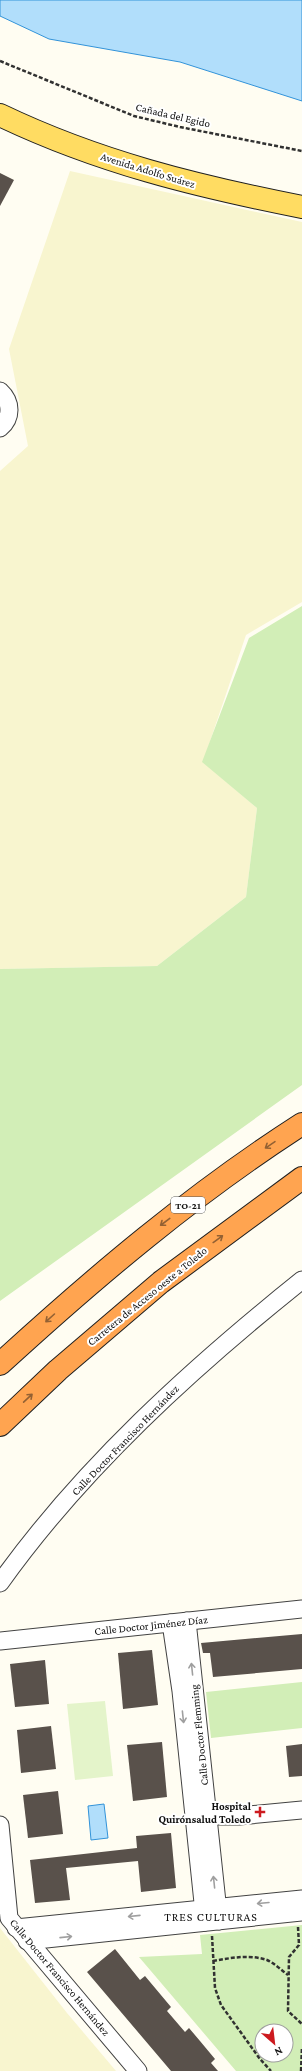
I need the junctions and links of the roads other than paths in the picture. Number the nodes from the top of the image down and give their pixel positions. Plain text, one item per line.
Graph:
1 (0, 115) edge
2 (302, 207) edge
3 (0, 391) edge
4 (0, 428) edge
5 (302, 1124) edge
6 (302, 1178) edge
7 (302, 1280) edge
8 (0, 1364) edge
9 (0, 1425) edge
10 (0, 1583) edge
11 (302, 1609) edge
12 (179, 1622) junction
13 (0, 1641) edge
14 (302, 1799) edge
15 (302, 1810) edge
16 (201, 1815) junction
17 (0, 1825) edge
18 (301, 1908) edge
19 (211, 1916) junction
20 (22, 1934) junction
21 (138, 2071) edge

1 - 2 main road, Avenida Adolfo Suárez
3 - 4 street
5 -> 8 highway, TO-21
9 -> 6 highway, Carretera de Acceso oeste a Toledo
7 - 10 street, Calle Doctor Francisco Hernández
11 - 12 street, Calle Doctor Jiménez Díaz
12 - 13 street, Calle Doctor Jiménez Díaz
12 - 16 street, Calle Doctor Flemming
14 - 16 street
15 - 16 street
16 - 19 street, Calle Doctor Flemming
17 - 20 street, Calle Doctor Francisco Hernández
18 - 19 street
19 - 20 street
20 - 21 street, Calle Doctor Francisco Hernández

